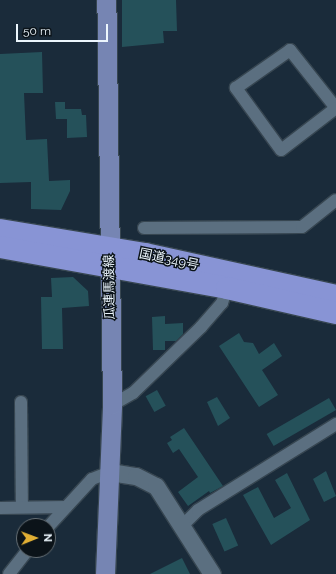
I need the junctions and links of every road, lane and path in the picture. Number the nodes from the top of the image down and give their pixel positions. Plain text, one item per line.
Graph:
1 (106, 0) edge
2 (336, 108) edge
3 (336, 200) edge
4 (144, 228) dead end
5 (0, 230) edge
6 (0, 248) edge
7 (110, 256) junction
8 (227, 288) junction
9 (336, 296) edge
10 (336, 313) edge
11 (21, 402) dead end
12 (112, 405) junction
13 (336, 424) edge
14 (110, 472) junction
15 (22, 507) junction
16 (66, 507) junction
17 (0, 508) edge
18 (56, 518) edge
19 (183, 525) junction
20 (22, 558) edge
21 (9, 574) edge
22 (105, 574) edge
23 (212, 574) edge

1 - 7 main road, 瓜連馬渡線
2 - 2 street
3 - 4 street
5 - 7 highway, 国道349号
6 - 7 highway, 国道349号
7 - 8 highway, 国道349号
7 - 9 highway, 国道349号
7 - 12 main road, 瓜連馬渡線
8 - 10 highway, 国道349号
8 - 12 street
11 - 15 street
12 - 14 main road, 瓜連馬渡線
13 - 19 street
14 - 16 street
14 - 19 street
14 - 22 main road, 瓜連馬渡線
15 - 16 street
15 - 17 street
16 - 18 street
19 - 23 street
20 - 21 street

